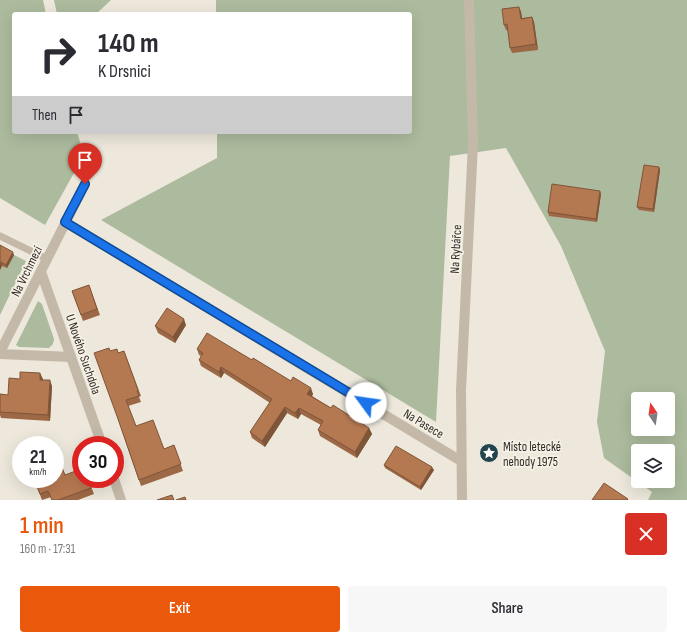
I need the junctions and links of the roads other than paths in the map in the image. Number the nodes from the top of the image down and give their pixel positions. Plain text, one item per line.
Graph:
1 (469, 0) edge
2 (85, 184) dead end
3 (65, 222) junction
4 (0, 236) edge
5 (47, 259) junction
6 (41, 272) junction
7 (0, 353) edge
8 (71, 357) junction
9 (99, 436) edge
10 (461, 460) junction
11 (117, 488) edge
12 (121, 500) edge
13 (462, 500) edge

1 - 10 street, Na Rybářce
2 - 3 street, Na Vrchmezí
3 - 5 street, Na Vrchmezí
3 - 10 street, Na Pasece
4 - 5 lane
5 - 6 street, Na Vrchmezí
6 - 7 street, Na Vrchmezí
6 - 8 street, U Nového Suchdola
7 - 8 street, U Nového Suchdola
8 - 9 street, U Nového Suchdola
10 - 13 street, Na Rybářce
11 - 12 street

